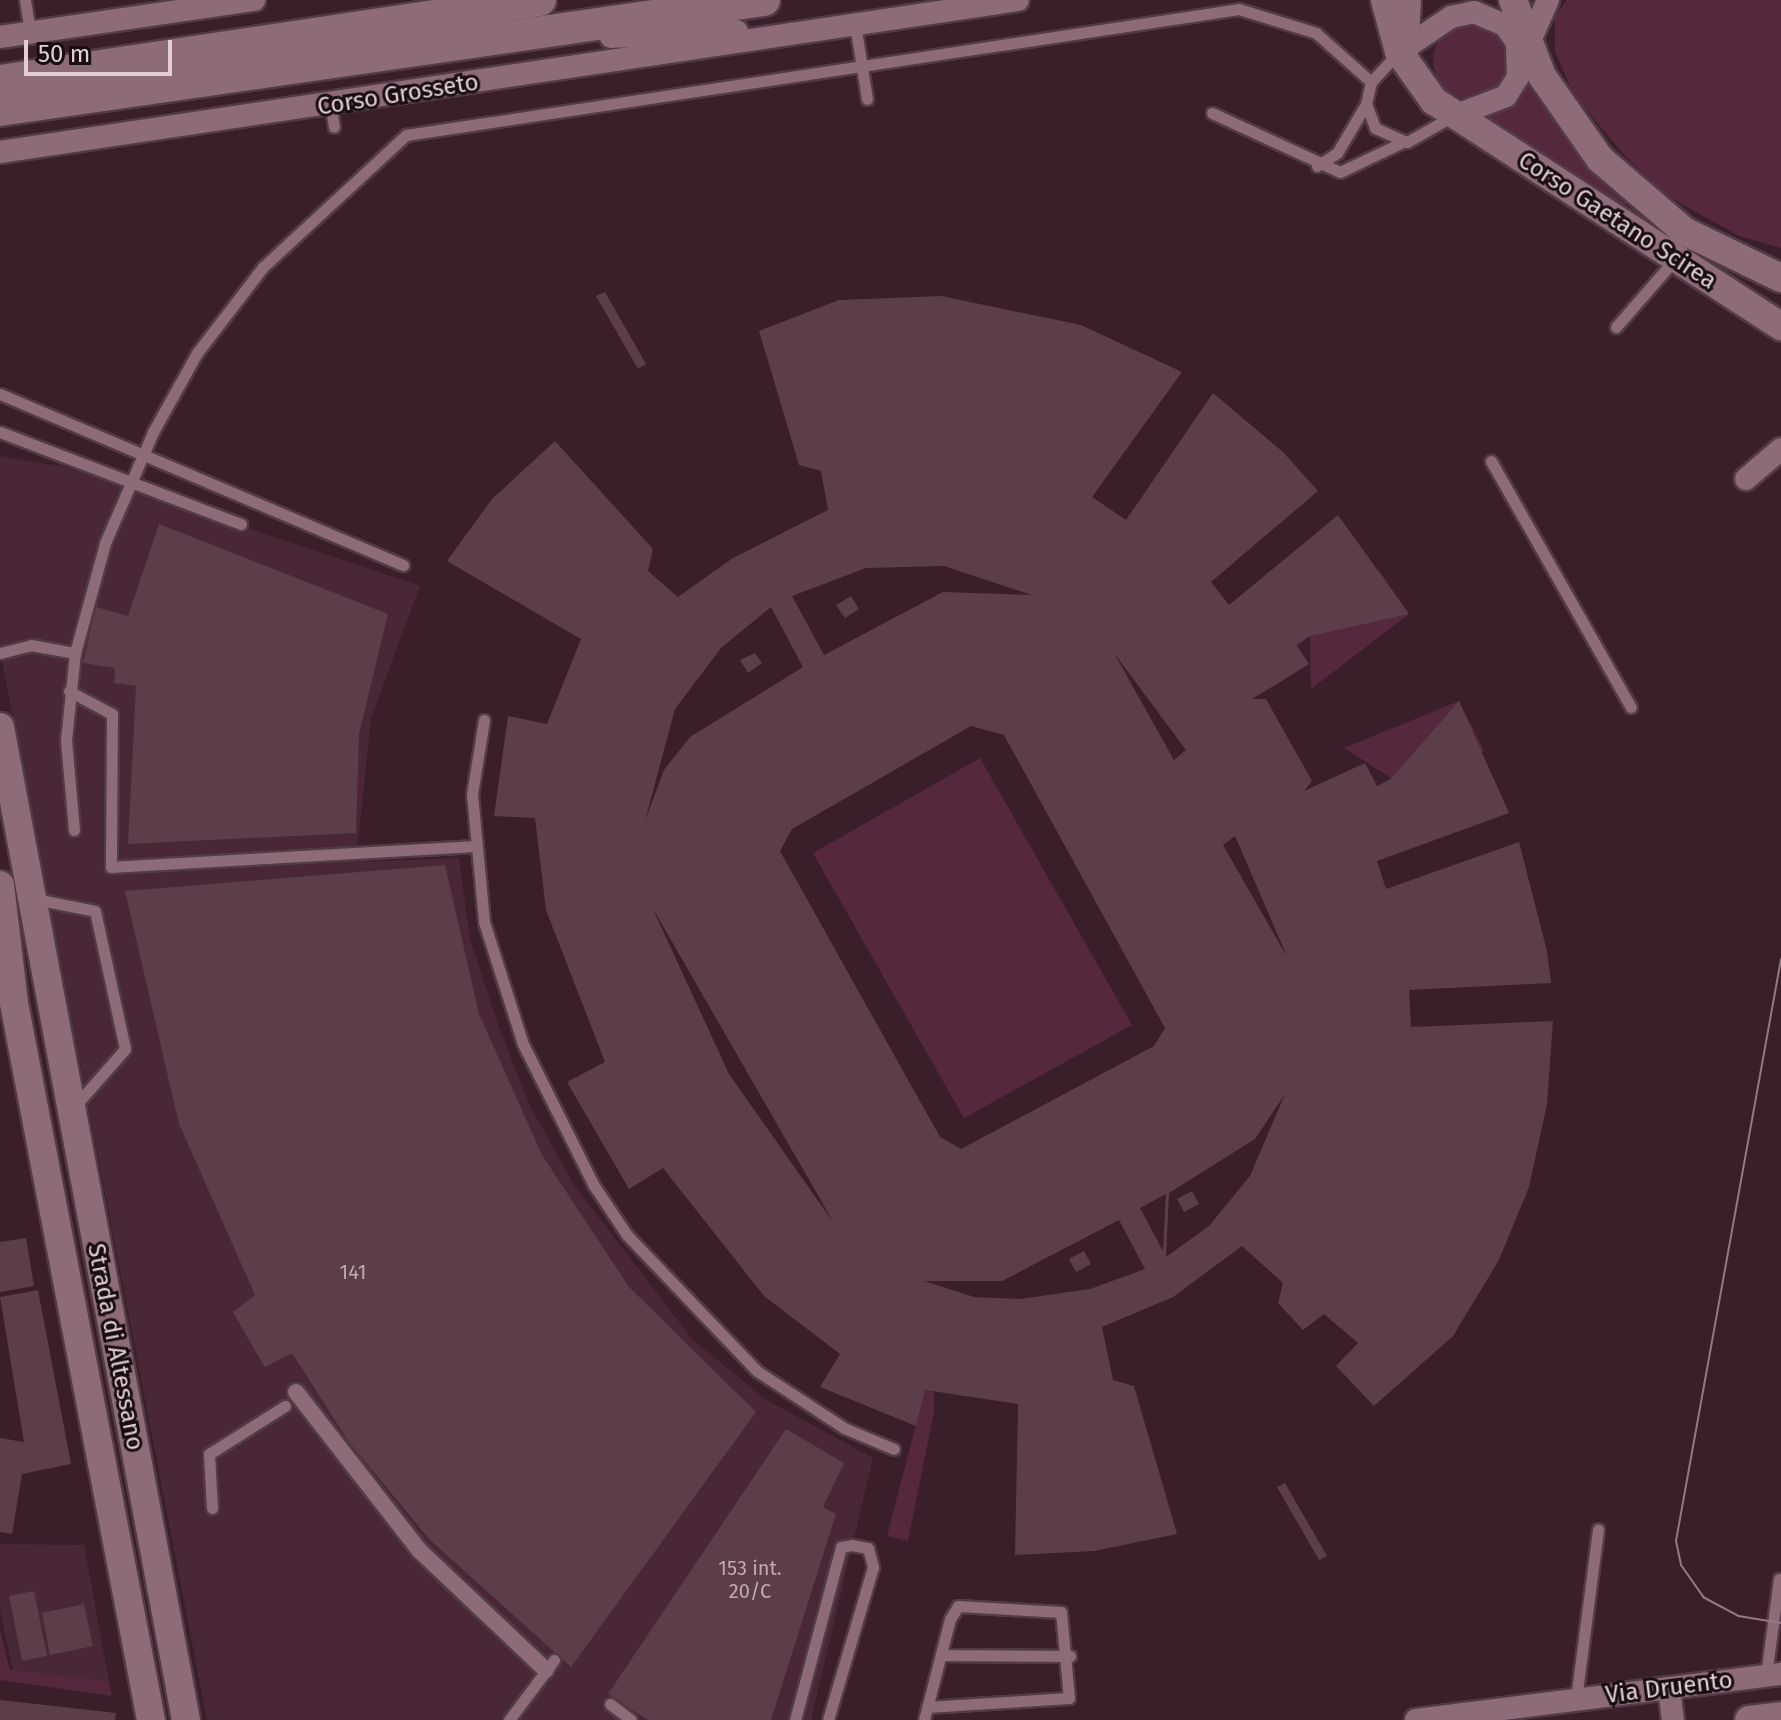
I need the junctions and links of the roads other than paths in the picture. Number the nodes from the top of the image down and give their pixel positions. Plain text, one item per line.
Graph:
1 (25, 0) edge
2 (254, 0) edge
3 (540, 0) edge
4 (764, 0) edge
5 (1018, 0) edge
6 (1385, 0) edge
7 (1410, 0) edge
8 (1548, 0) edge
9 (198, 4) edge
10 (1510, 4) edge
11 (855, 24) junction
12 (30, 32) junction
13 (795, 33) junction
14 (518, 36) junction
15 (0, 37) edge
16 (0, 44) edge
17 (1527, 56) junction
18 (1405, 57) junction
19 (862, 65) junction
20 (0, 81) edge
21 (1371, 82) junction
22 (867, 99) dead end
23 (1366, 104) junction
24 (0, 110) edge
25 (1212, 113) dead end
26 (1454, 116) junction
27 (1403, 142) junction
28 (0, 152) edge
29 (1317, 166) junction
30 (1693, 237) junction
31 (1675, 259) junction
32 (1781, 278) edge
33 (1781, 326) edge
34 (1616, 327) dead end
35 (0, 394) edge
36 (0, 432) edge
37 (1781, 449) edge
38 (143, 454) junction
39 (1491, 461) dead end
40 (1781, 464) edge
41 (131, 480) junction
42 (241, 524) dead end
43 (403, 565) dead end
44 (0, 653) edge
45 (75, 653) junction
46 (69, 691) junction
47 (1631, 707) dead end
48 (484, 720) dead end
49 (0, 727) edge
50 (74, 830) dead end
51 (474, 846) junction
52 (0, 885) edge
53 (30, 898) junction
54 (41, 974) junction
55 (6, 983) edge
56 (69, 1112) junction
57 (296, 1392) dead end
58 (285, 1406) dead end
59 (894, 1449) dead end
60 (212, 1508) dead end
61 (1598, 1529) dead end
62 (1779, 1579) dead end
63 (941, 1655) junction
64 (1070, 1656) junction
65 (550, 1665) joint
66 (1773, 1674) edge
67 (1669, 1688) junction
68 (1576, 1699) junction
69 (610, 1704) dead end
70 (927, 1707) junction
71 (1476, 1716) edge
72 (1781, 1716) edge
73 (151, 1720) edge
74 (186, 1720) edge
75 (509, 1720) edge
76 (631, 1720) edge
77 (795, 1720) edge
78 (828, 1720) edge
79 (924, 1720) edge
80 (1416, 1720) edge
81 (1673, 1720) edge
82 (1749, 1720) edge

1 - 12 lane
2 - 9 street
3 - 20 main road
4 - 14 main road, Corso Grosseto
5 - 11 street, Corso Grosseto
6 - 18 street, Corso Gaetano Scirea
7 - 18 street
8 - 17 street
9 - 12 street
10 - 17 street, Corso Gaetano Scirea
11 - 13 street, Corso Grosseto
11 - 19 lane
12 - 15 street
12 - 16 street
13 - 14 street, Corso Grosseto
13 - 28 street, Corso Grosseto
14 - 24 main road, Corso Grosseto
17 - 18 street, Corso Gaetano Scirea
17 - 26 street
17 - 30 street, Corso Gaetano Scirea
18 - 21 lane
18 - 26 street, Corso Gaetano Scirea
19 - 21 lane
19 - 22 lane
19 - 38 lane
21 - 23 lane
23 - 27 lane
23 - 29 lane
25 - 29 lane
26 - 27 lane
26 - 31 street, Corso Gaetano Scirea
27 - 29 lane
30 - 31 lane
30 - 32 street, Corso Gaetano Scirea
31 - 33 street, Corso Gaetano Scirea
31 - 34 lane
35 - 38 lane
36 - 41 lane
37 - 40 street
38 - 41 lane
38 - 43 lane
39 - 47 lane
41 - 42 lane
41 - 45 lane
44 - 45 lane
45 - 46 lane
46 - 50 lane
46 - 51 lane
48 - 51 lane
49 - 53 street, Strada di Altessano
51 - 59 lane
52 - 55 street, Strada di Altessano
53 - 54 street, Strada di Altessano
53 - 56 lane
54 - 55 street
54 - 56 street, Strada di Altessano
55 - 73 street, Strada di Altessano
56 - 74 street, Strada di Altessano
57 - 65 street
58 - 60 lane
61 - 68 lane
62 - 66 lane, Via Druento
63 - 64 lane
63 - 64 lane
63 - 70 lane
64 - 70 lane
65 - 75 lane
66 - 67 street, Via Druento
67 - 68 street, Via Druento
67 - 81 street
68 - 71 street, Via Druento
69 - 76 lane
70 - 79 lane
71 - 80 street, Via Druento
72 - 82 street, Via Druento
77 - 78 lane

